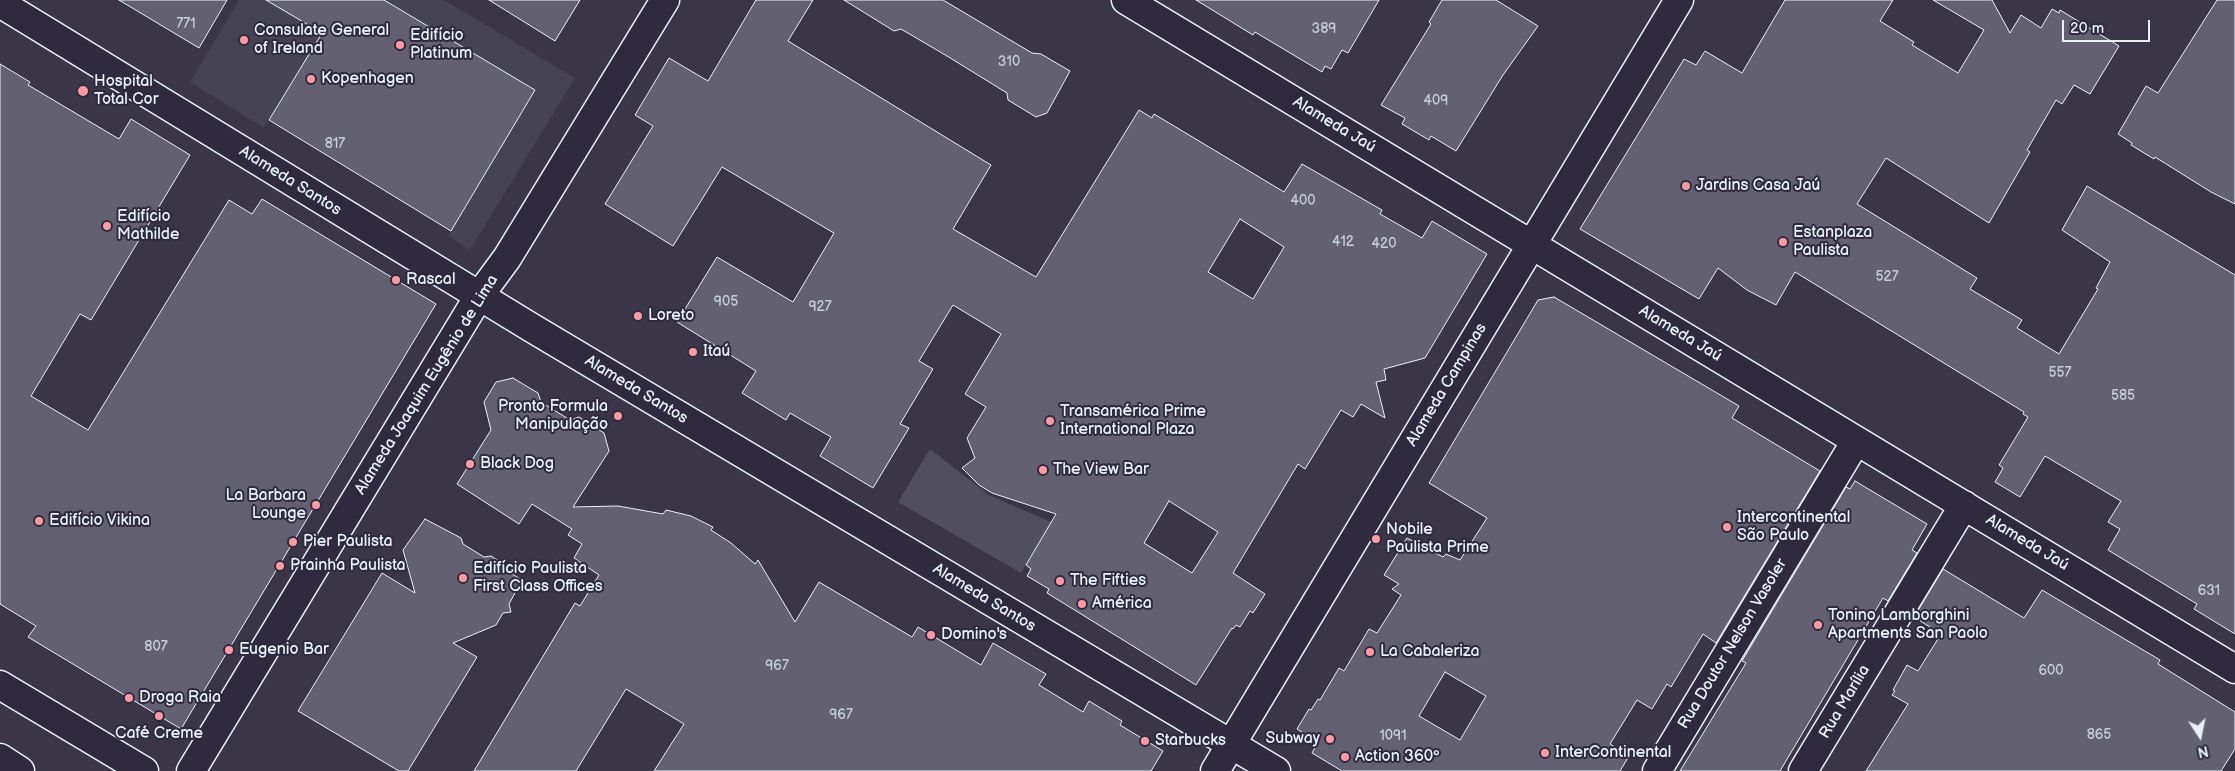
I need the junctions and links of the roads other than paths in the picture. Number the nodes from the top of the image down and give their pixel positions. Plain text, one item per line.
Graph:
1 (665, 0) edge
2 (1126, 0) edge
3 (1678, 0) edge
4 (0, 3) edge
5 (1531, 244) junction
6 (479, 296) junction
7 (1856, 440) junction
8 (1964, 505) junction
9 (2235, 669) edge
10 (0, 685) edge
11 (1232, 744) junction
12 (0, 758) edge
13 (20, 771) edge
14 (144, 771) edge
15 (190, 771) edge
16 (1215, 771) edge
17 (1276, 771) edge
18 (1656, 771) edge
19 (1803, 771) edge

1 - 6 street, Alameda Joaquim Eugênio de Lima
2 - 5 street, Alameda Jaú
3 - 5 street, Alameda Campinas
4 - 6 street, Alameda Santos
5 - 7 street, Alameda Jaú
5 - 11 street, Alameda Campinas
6 - 11 street, Alameda Santos
6 - 15 street, Alameda Joaquim Eugênio de Lima
7 - 8 street, Alameda Jaú
7 - 18 street, Rua Doutor Nelson Vasoler
8 - 9 street, Alameda Jaú
8 - 19 street, Rua Marília
10 - 14 street
11 - 16 street, Alameda Campinas
11 - 17 street, Alameda Santos
12 - 13 street

